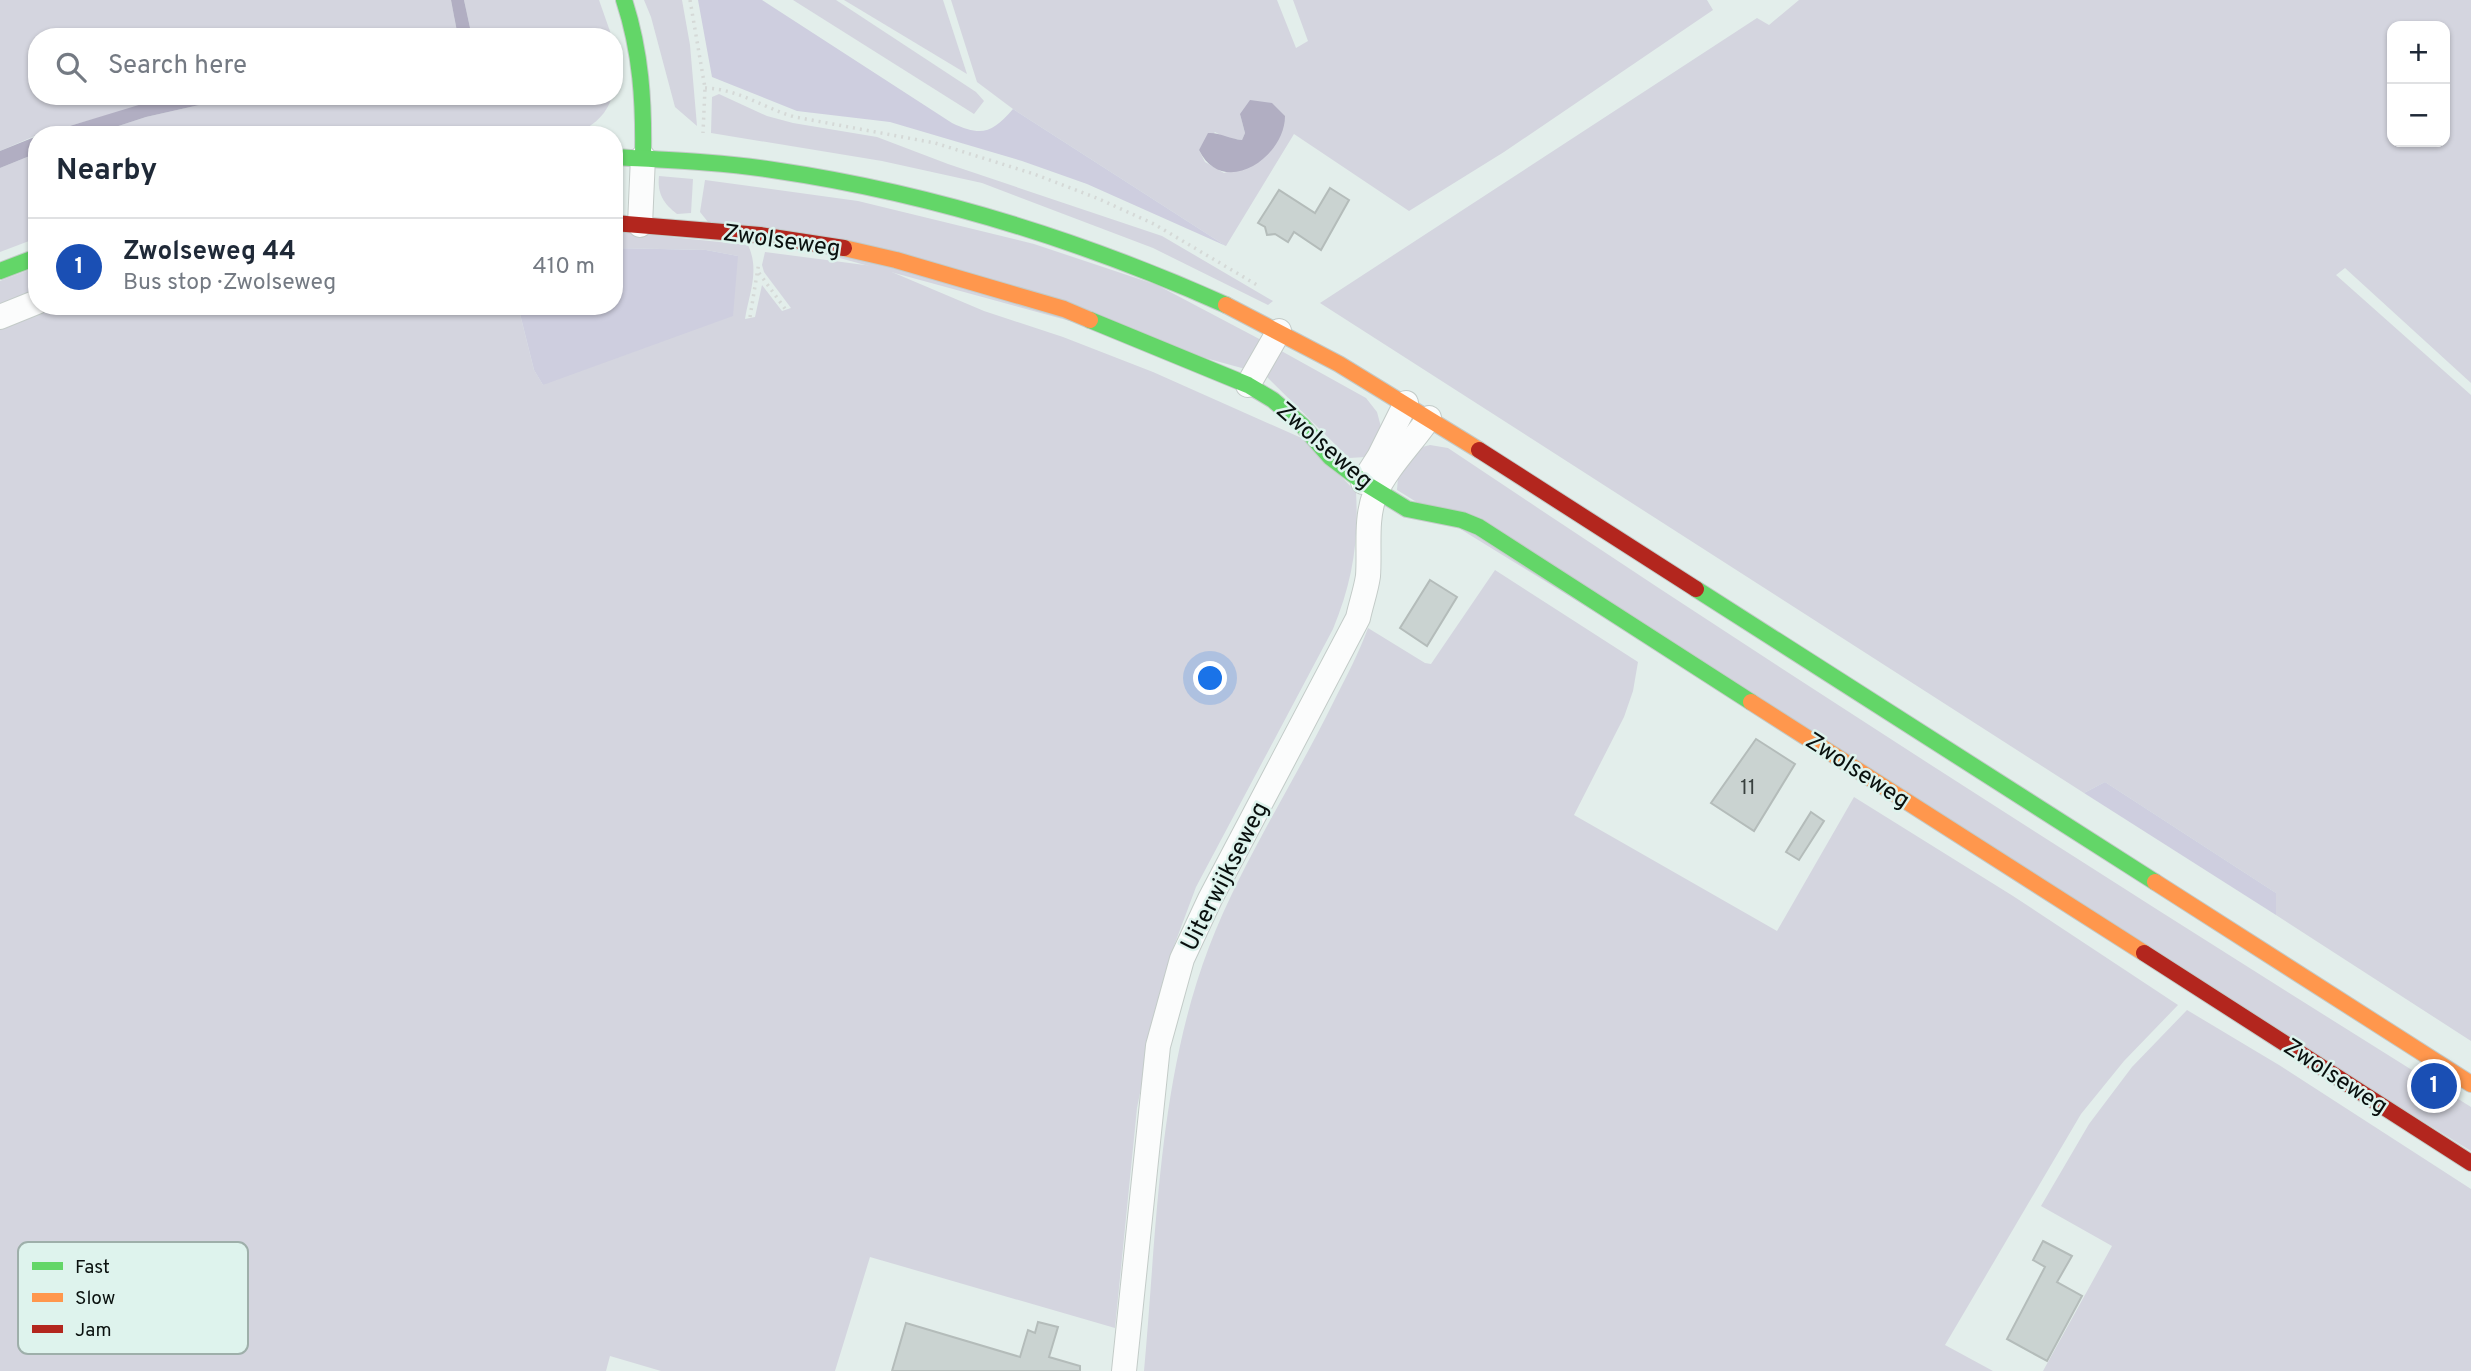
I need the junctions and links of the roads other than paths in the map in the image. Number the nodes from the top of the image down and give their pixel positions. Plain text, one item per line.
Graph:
1 (624, 0) edge
2 (623, 157) edge
3 (643, 157) junction
4 (623, 224) edge
5 (640, 225) junction
6 (28, 260) edge
7 (0, 271) edge
8 (28, 306) edge
9 (0, 317) edge
10 (1279, 331) junction
11 (1248, 385) junction
12 (1406, 403) junction
13 (1429, 418) junction
14 (1370, 486) junction
15 (2471, 1084) edge
16 (2471, 1163) edge
17 (1124, 1371) edge

1 - 3 main road
2 - 3 main road
3 - 5 street
3 - 10 main road
4 - 5 main road, Zwolseweg
5 - 11 main road, Zwolseweg
6 - 7 main road
8 - 9 street
10 - 11 street
10 - 12 main road
11 - 14 main road, Zwolseweg
12 - 13 main road
12 - 14 street, Uiterwijkseweg
13 - 14 street, Uiterwijkseweg
13 - 15 main road
14 - 16 main road, Zwolseweg
14 - 17 street, Uiterwijkseweg

